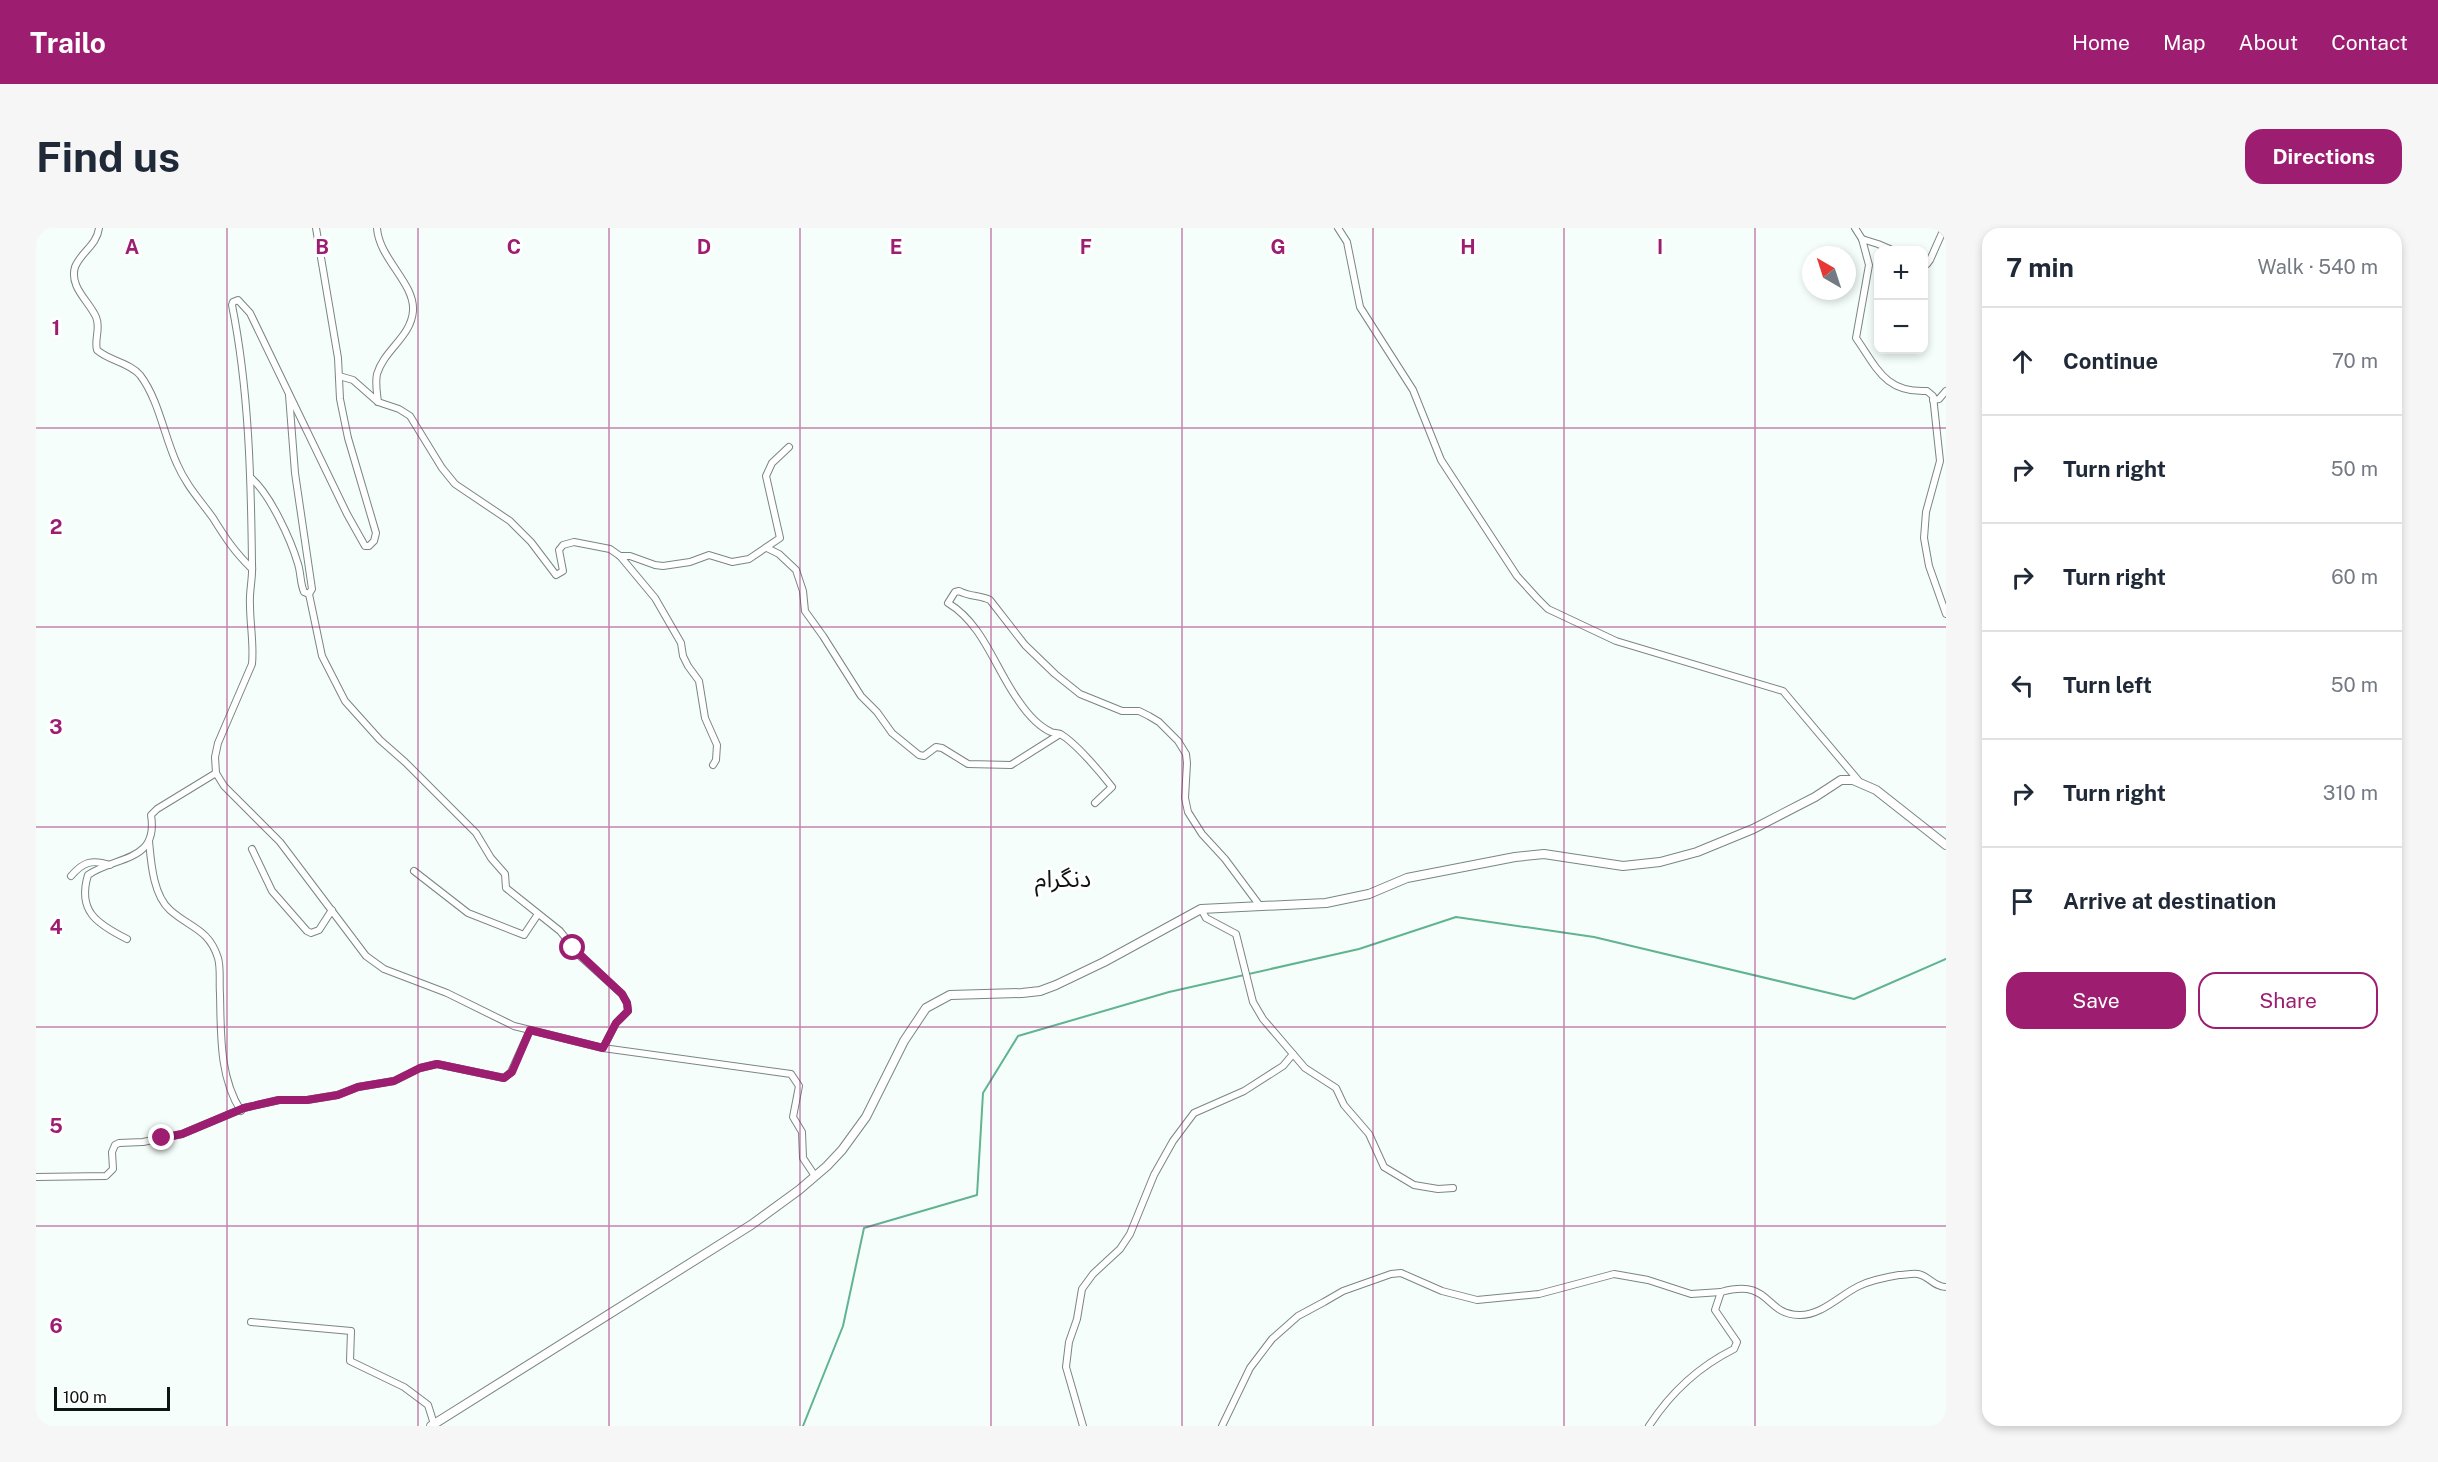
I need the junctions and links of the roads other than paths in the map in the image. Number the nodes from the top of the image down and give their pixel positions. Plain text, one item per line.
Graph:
1 (99, 228) edge
2 (316, 228) edge
3 (377, 228) edge
4 (1338, 228) edge
5 (1855, 228) edge
6 (1946, 230) edge
7 (1862, 239) junction
8 (1883, 246) edge
9 (1928, 263) edge
10 (339, 376) junction
11 (1946, 391) edge
12 (289, 393) junction
13 (1933, 400) junction
14 (378, 402) junction
15 (789, 447) dead end
16 (251, 478) junction
17 (766, 548) junction
18 (620, 556) junction
19 (252, 569) junction
20 (309, 594) junction
21 (1946, 614) edge
22 (1060, 734) junction
23 (713, 765) dead end
24 (216, 773) junction
25 (1860, 783) junction
26 (1095, 803) dead end
27 (149, 841) junction
28 (1946, 845) edge
29 (252, 849) dead end
30 (110, 865) junction
31 (414, 871) dead end
32 (71, 876) dead end
33 (1260, 906) junction
34 (1201, 909) junction
35 (332, 910) junction
36 (538, 914) junction
37 (127, 939) dead end
38 (530, 1030) junction
39 (603, 1048) junction
40 (1293, 1054) junction
41 (241, 1111) junction
42 (815, 1176) junction
43 (36, 1177) edge
44 (1453, 1188) dead end
45 (1946, 1287) edge
46 (1721, 1292) junction
47 (251, 1322) dead end
48 (432, 1425) edge
49 (1083, 1426) edge
50 (1222, 1426) edge
51 (1649, 1426) edge

1 - 19 street
2 - 10 street
3 - 14 street
4 - 25 street
5 - 7 street
6 - 9 street
7 - 8 street
7 - 13 street
10 - 12 street
10 - 14 street
11 - 13 street
12 - 16 street
12 - 20 street
13 - 21 street
14 - 18 street
15 - 17 street
16 - 19 street
16 - 20 street
17 - 18 street
17 - 22 street
18 - 23 street
19 - 24 street
20 - 36 street
22 - 26 street
22 - 33 street
24 - 27 street
24 - 35 street
25 - 28 main road
25 - 33 main road
27 - 30 street
27 - 41 street
29 - 35 street
30 - 32 street
30 - 37 street
31 - 36 street
33 - 34 main road
34 - 40 street
34 - 42 main road
35 - 38 street
36 - 39 street
38 - 39 street
38 - 41 street
39 - 42 street
40 - 44 street
40 - 49 street
41 - 43 street
42 - 48 main road
45 - 46 street
46 - 50 street
46 - 51 street
47 - 48 street

